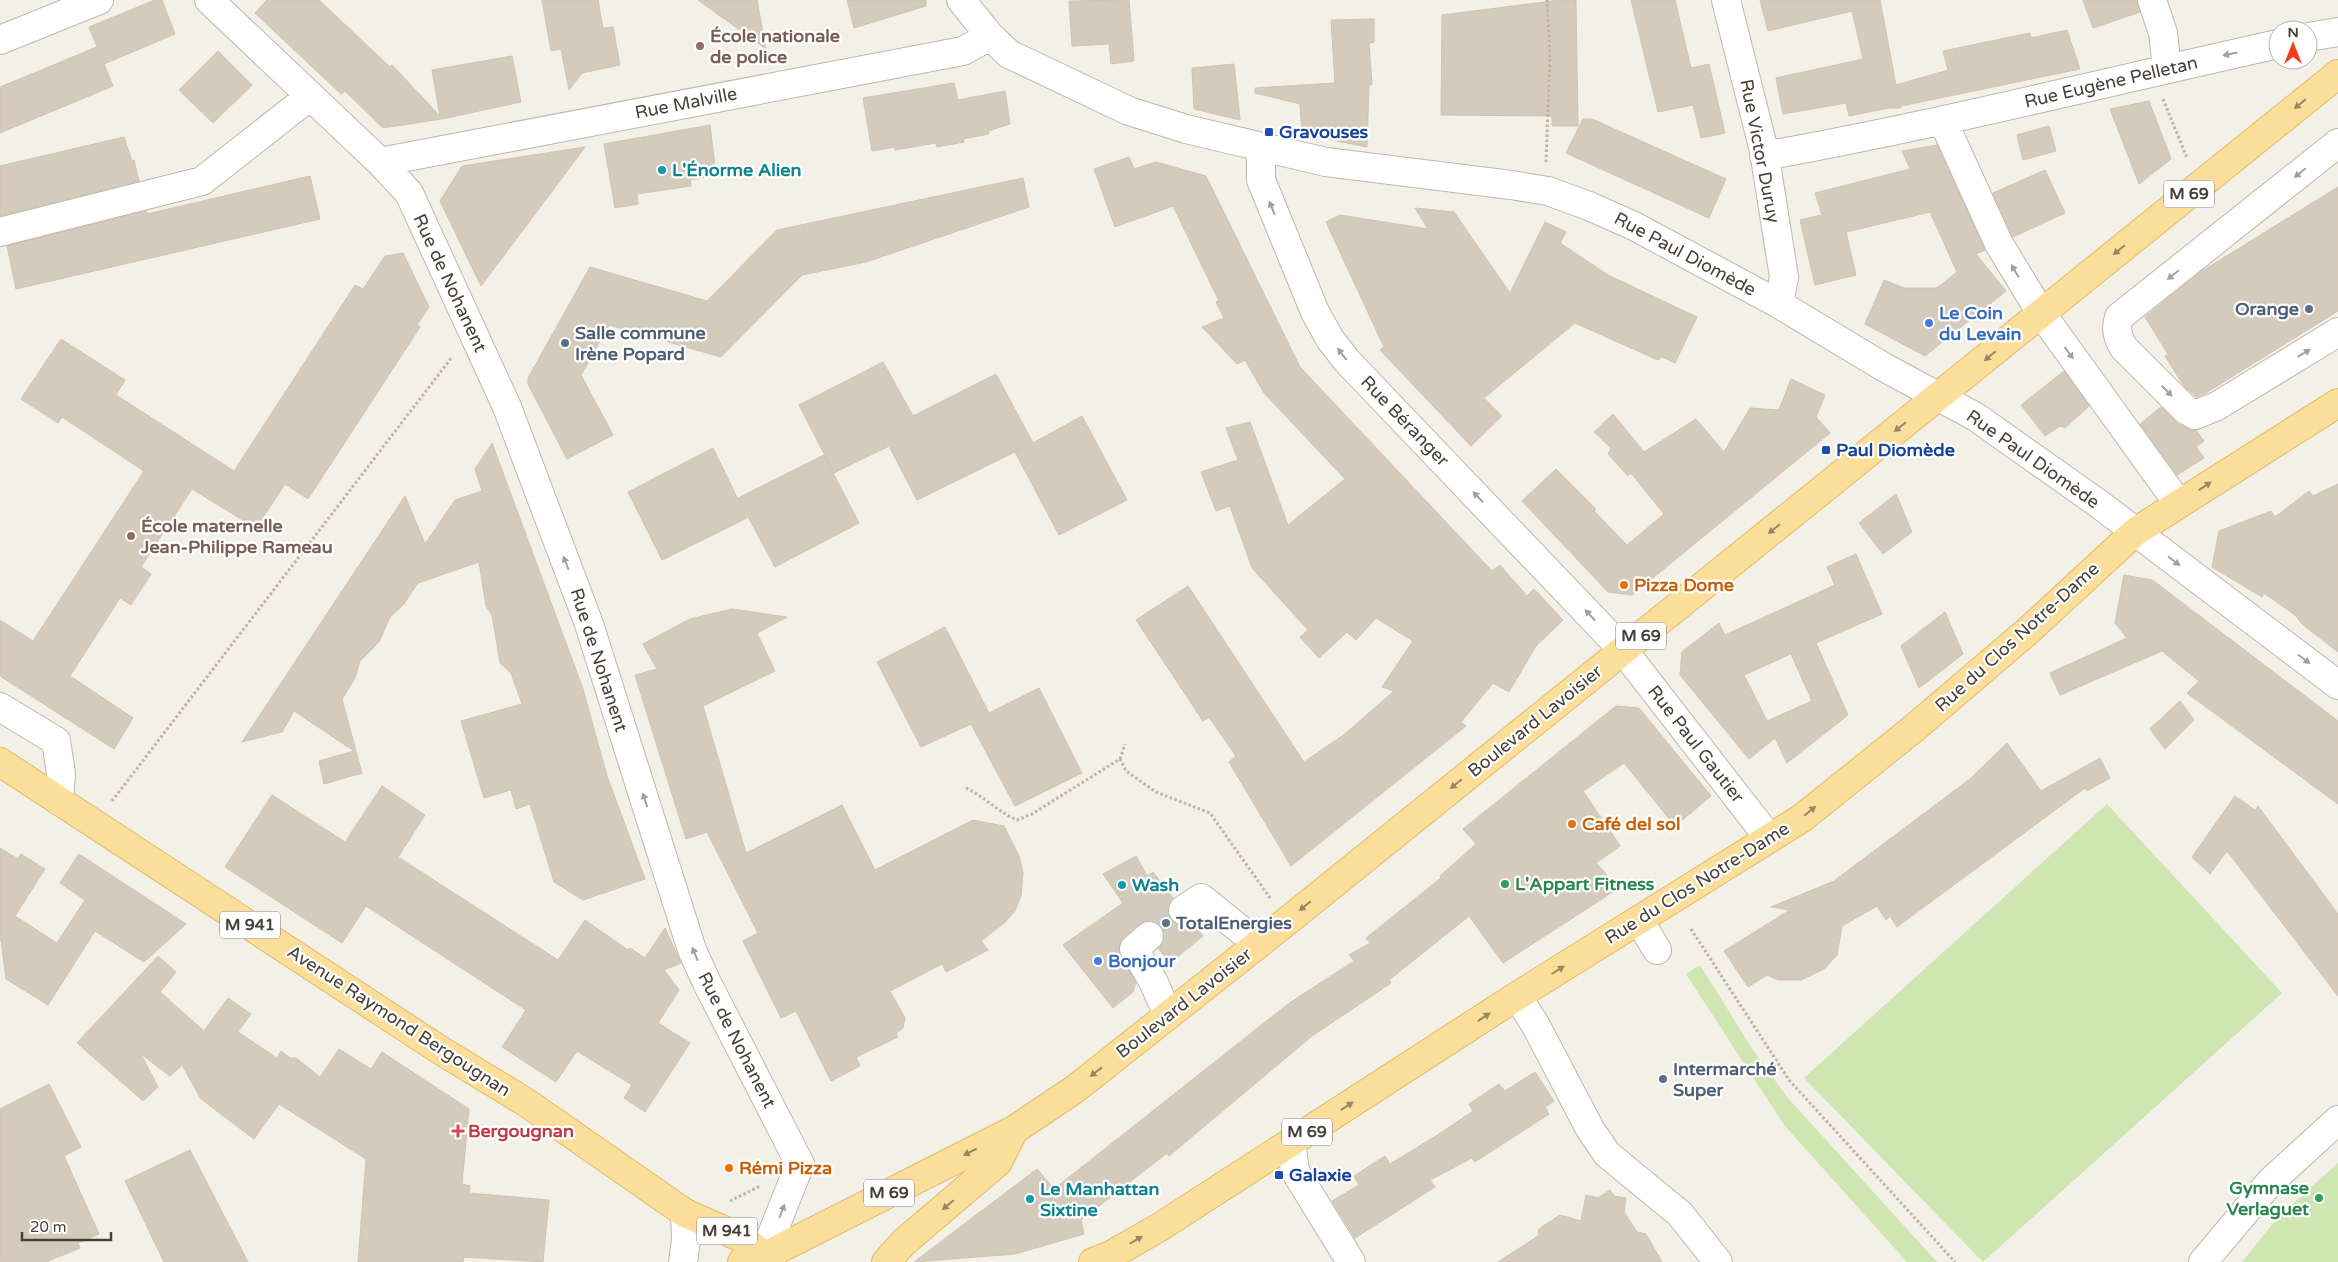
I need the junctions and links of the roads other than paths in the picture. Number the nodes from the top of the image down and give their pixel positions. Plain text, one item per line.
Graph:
1 (99, 0) edge
2 (209, 0) edge
3 (961, 0) edge
4 (1726, 0) edge
5 (2152, 0) edge
6 (2338, 32) edge
7 (990, 36) junction
8 (2318, 36) edge
9 (0, 40) edge
10 (2268, 46) edge
11 (2167, 68) junction
12 (2338, 74) edge
13 (309, 97) junction
14 (1944, 121) junction
15 (2338, 143) edge
16 (1261, 148) junction
17 (1764, 156) junction
18 (380, 162) junction
19 (0, 232) edge
20 (1779, 304) junction
21 (2040, 313) junction
22 (2338, 332) edge
23 (1938, 397) junction
24 (2338, 403) edge
25 (2178, 503) junction
26 (2135, 532) junction
27 (1623, 650) junction
28 (2338, 685) edge
29 (0, 707) edge
30 (0, 762) edge
31 (59, 801) junction
32 (1770, 838) junction
33 (1183, 910) tunnel mouth
34 (1639, 920) junction
35 (1149, 936) tunnel mouth
36 (1262, 941) junction
37 (1657, 950) dead end
38 (1517, 996) junction
39 (1168, 1015) junction
40 (2338, 1120) edge
41 (1014, 1130) junction
42 (1292, 1142) junction
43 (685, 1212) junction
44 (760, 1261) edge
45 (2206, 1261) edge
46 (683, 1262) edge
47 (886, 1262) edge
48 (1093, 1262) edge
49 (1351, 1262) edge
50 (1718, 1262) edge

1 - 9 street
2 - 13 street, Rue de Nohanent
3 - 7 street, Rue Paul Diomède
4 - 17 street, Rue Victor Duruy
5 - 11 street
6 - 8 street
7 - 16 street, Rue Paul Diomède
7 - 18 street, Rue Malville
10 -> 11 street, Rue Eugène Pelletan
11 - 14 street, Rue Eugène Pelletan
12 -> 21 main road, Boulevard Lavoisier / M 69
13 - 18 street, Rue de Nohanent
13 - 19 street
14 - 17 street, Rue Eugène Pelletan
21 -> 14 street
15 -> 22 street
16 - 20 street, Rue Paul Diomède
27 -> 16 street, Rue Béranger
17 - 20 street, Rue Victor Duruy
44 -> 18 street, Rue de Nohanent
20 - 23 street, Rue Paul Diomède
21 -> 23 main road, Boulevard Lavoisier / M 69
21 -> 25 street
23 - 26 street, Rue Paul Diomède
23 -> 27 main road, Boulevard Lavoisier / M 69
25 -> 24 main road, Rue du Clos Notre-Dame / M 69
25 - 26 main road, Rue du Clos Notre-Dame / M 69
26 -> 28 street, Rue Paul Diomède
32 -> 26 main road, Rue du Clos Notre-Dame / M 69
27 - 32 street, Rue Paul Gautier
27 -> 36 main road, Boulevard Lavoisier / M 69
29 - 31 street
30 - 31 main road, Avenue Raymond Bergougnan / M 941
31 - 43 main road, Avenue Raymond Bergougnan / M 941
32 - 34 main road, Rue du Clos Notre-Dame / M 69
33 - 36 street
34 - 37 street
38 -> 34 main road, Rue du Clos Notre-Dame / M 69
35 - 39 street
36 - 39 main road, Boulevard Lavoisier / M 69
42 -> 38 main road, Rue du Clos Notre-Dame / M 69
38 - 50 street
39 -> 41 main road, Boulevard Lavoisier / M 69
40 - 45 street
41 -> 44 main road, Boulevard Lavoisier / M 69
41 -> 47 main road, M 69
48 -> 42 main road, Rue du Clos Notre-Dame / M 69
42 - 49 street
43 - 44 main road, Avenue Raymond Bergougnan / M 941
43 - 46 street

